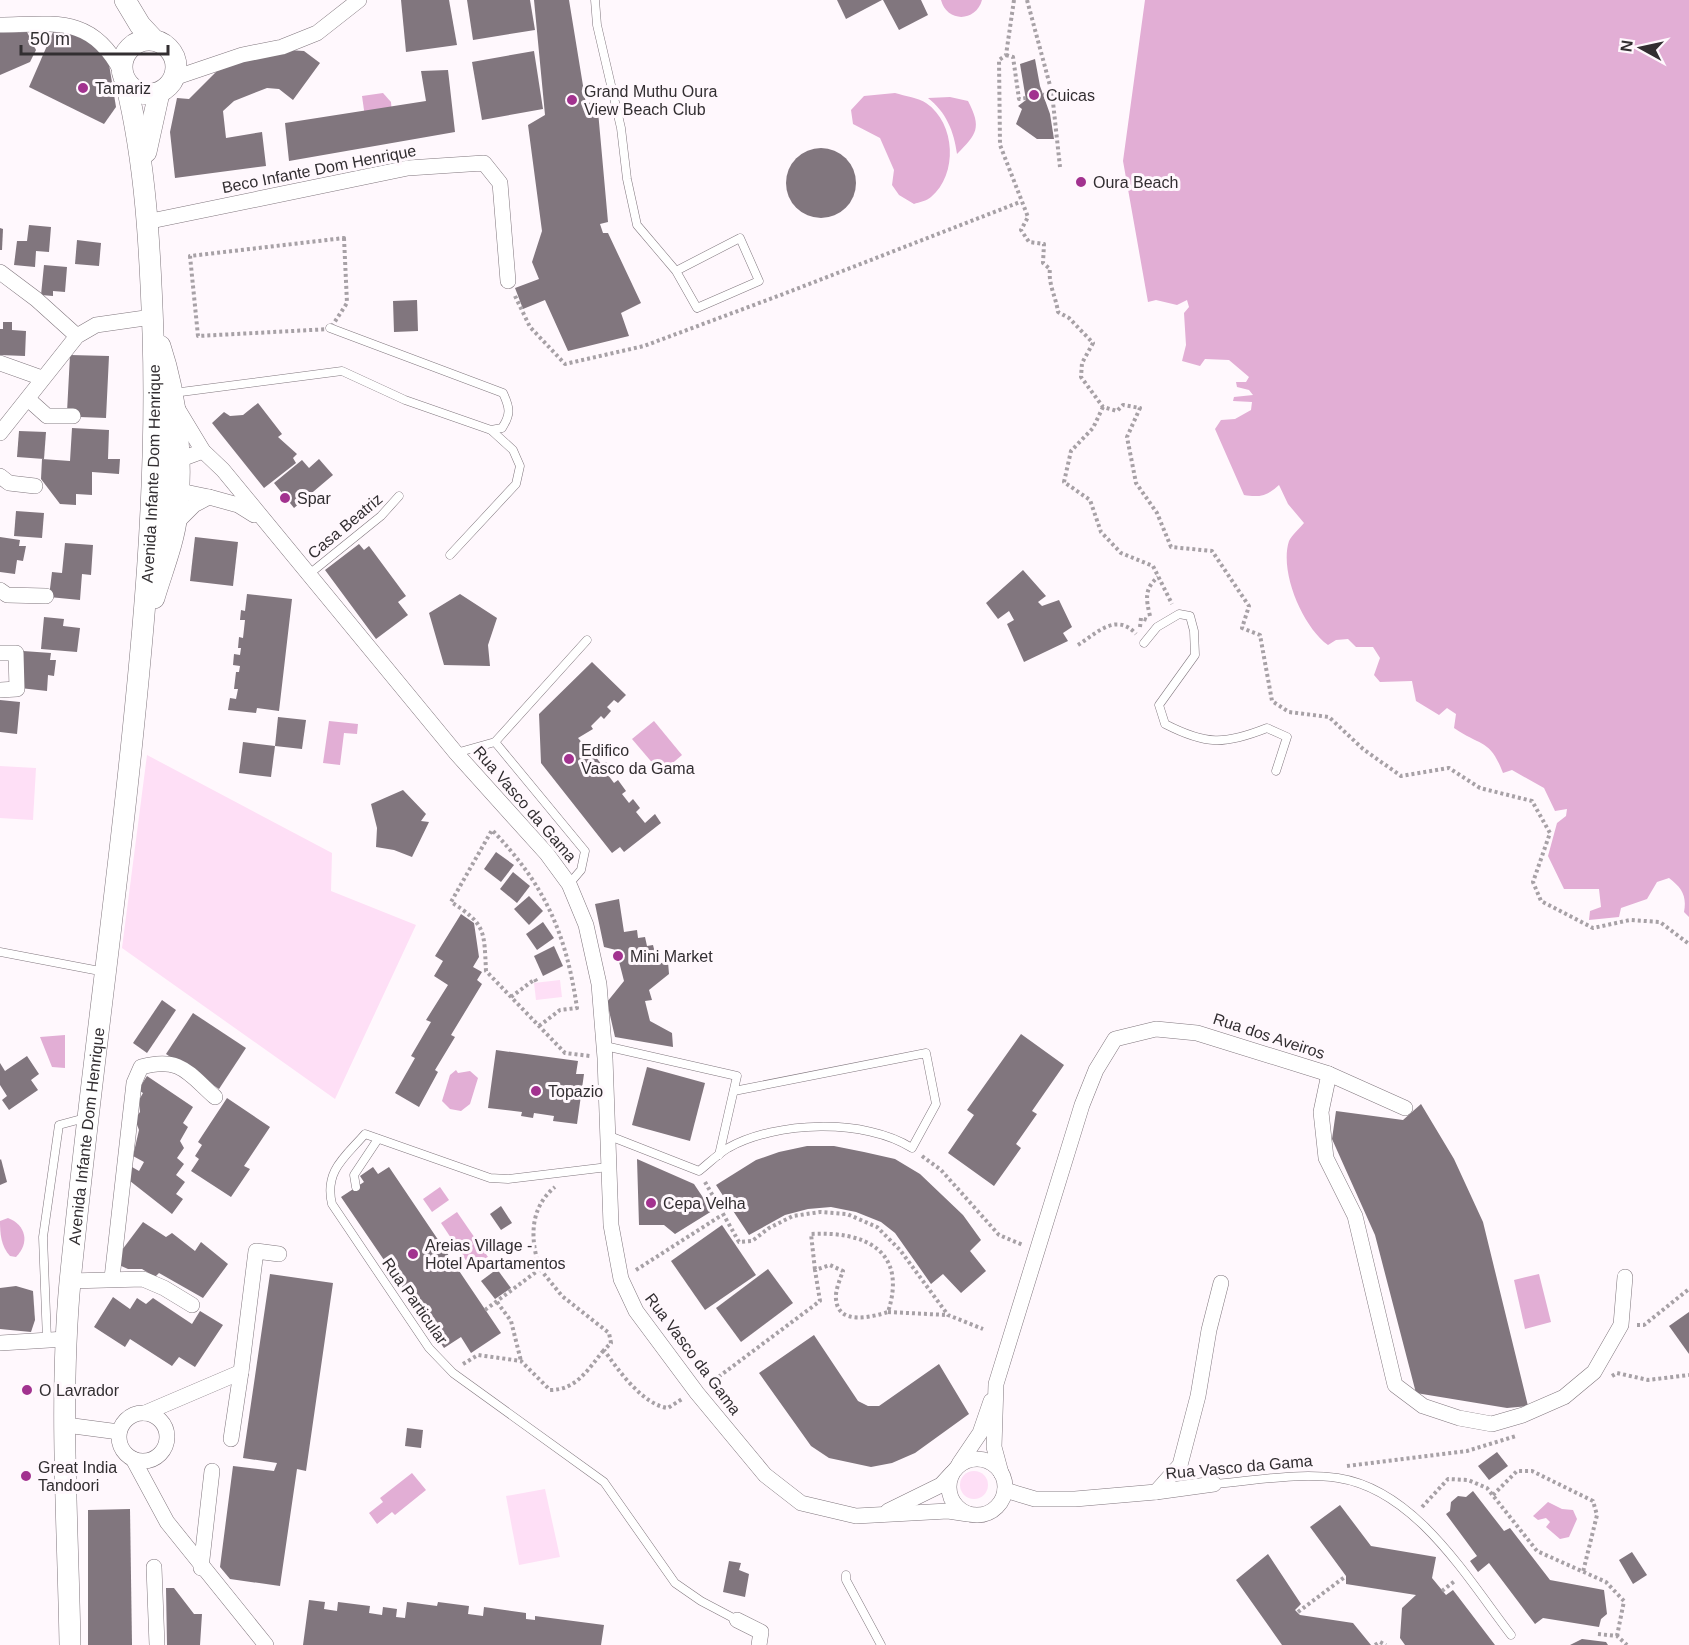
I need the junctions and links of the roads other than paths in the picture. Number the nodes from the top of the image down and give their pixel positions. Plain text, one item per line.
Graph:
1 (359, 0) edge
2 (595, 0) edge
3 (126, 3) edge
4 (0, 25) edge
5 (154, 40) junction
6 (128, 48) junction
7 (123, 77) junction
8 (174, 78) junction
9 (159, 93) junction
10 (143, 174) junction
11 (146, 222) junction
12 (676, 271) junction
13 (0, 272) edge
14 (508, 281) road end
15 (152, 317) junction
16 (330, 328) road end
17 (77, 336) junction
18 (0, 363) edge
19 (42, 378) junction
20 (164, 396) junction
21 (28, 399) junction
22 (74, 416) dead end
23 (490, 430) junction
24 (0, 433) edge
25 (203, 451) junction
26 (0, 476) edge
27 (175, 477) junction
28 (35, 486) dead end
29 (399, 496) dead end
30 (209, 497) junction
31 (263, 519) junction
32 (175, 524) junction
33 (450, 555) dead end
34 (148, 570) junction
35 (309, 575) junction
36 (0, 590) edge
37 (46, 596) dead end
38 (145, 630) junction
39 (587, 640) dead end
40 (1144, 643) dead end
41 (0, 653) edge
42 (0, 690) edge
43 (495, 742) junction
44 (456, 753) junction
45 (1276, 771) dead end
46 (569, 884) junction
47 (0, 952) edge
48 (106, 972) junction
49 (605, 1052) junction
50 (1329, 1074) junction
51 (734, 1092) junction
52 (215, 1097) dead end
53 (1405, 1108) dead end
54 (90, 1117) junction
55 (607, 1135) junction
56 (378, 1139) junction
57 (719, 1155) junction
58 (608, 1167) junction
59 (357, 1187) dead end
60 (279, 1254) dead end
61 (1625, 1277) dead end
62 (112, 1278) junction
63 (70, 1281) junction
64 (1221, 1283) dead end
65 (192, 1305) dead end
66 (57, 1340) junction
67 (0, 1342) edge
68 (241, 1372) junction
69 (996, 1383) junction
70 (145, 1413) junction
71 (66, 1425) junction
72 (119, 1432) junction
73 (231, 1439) dead end
74 (133, 1459) junction
75 (955, 1469) junction
76 (212, 1471) dead end
77 (1001, 1473) junction
78 (1214, 1484) joint
79 (1005, 1490) junction
80 (1156, 1492) junction
81 (968, 1514) junction
82 (880, 1515) junction
83 (154, 1567) dead end
84 (201, 1568) junction
85 (846, 1575) dead end
86 (737, 1620) joint
87 (1511, 1635) dead end
88 (70, 1645) edge
89 (157, 1645) edge
90 (266, 1645) edge
91 (759, 1645) edge
92 (881, 1645) edge

1 - 8 street
2 - 12 lane
3 - 5 street
3 - 6 street
4 - 7 street
5 - 6 street
5 - 8 street
6 - 7 street
7 - 9 street
7 - 10 street, Avenida Infante Dom Henrique
8 - 9 street
9 - 10 street, Avenida Infante Dom Henrique
10 - 11 street, Avenida Infante Dom Henrique
11 - 14 street, Beco Infante Dom Henrique
11 - 15 street, Avenida Infante Dom Henrique
12 - 12 lane
13 - 17 street
15 - 17 street
15 - 20 street, Avenida Infante Dom Henrique
16 - 23 lane
17 - 19 street
18 - 19 street
19 - 21 street
20 - 23 lane
20 - 25 street, Rua Vasco da Gama
20 - 27 street, Avenida Infante Dom Henrique
20 - 34 street, Avenida Infante Dom Henrique
21 - 22 street
21 - 24 street
23 - 33 lane
25 - 27 street
25 - 31 street, Rua Vasco da Gama
26 - 28 street
27 - 30 street
27 - 32 street, Avenida Infante Dom Henrique
27 - 34 street
29 - 35 lane, Casa Beatriz
30 - 31 street
30 - 32 street
31 - 35 street, Rua Vasco da Gama
32 - 38 street, Avenida Infante Dom Henrique
34 - 38 street, Avenida Infante Dom Henrique
35 - 44 street, Rua Vasco da Gama
36 - 37 street
38 - 48 street, Avenida Infante Dom Henrique
39 - 43 lane
40 - 45 lane
41 - 42 street
43 - 44 lane
43 - 46 lane
44 - 46 street, Rua Vasco da Gama
46 - 49 street, Rua Vasco da Gama
47 - 48 lane
48 - 54 street, Avenida Infante Dom Henrique
49 - 51 lane
49 - 55 street, Rua Vasco da Gama
50 - 53 street
50 - 61 street, Rua dos Aveiros
50 - 69 street, Rua dos Aveiros
51 - 57 lane
51 - 57 lane
52 - 62 street
54 - 63 street, Avenida Infante Dom Henrique
54 - 66 lane
55 - 57 lane
55 - 58 street, Rua Vasco da Gama
56 - 58 lane
56 - 59 lane
56 - 86 lane, Rua Particular
58 - 82 street, Rua Vasco da Gama
60 - 68 street
62 - 63 street
62 - 65 street
63 - 66 street, Avenida Infante Dom Henrique
64 - 80 street, Rua Vasco da Gama
66 - 67 street
66 - 71 street, Avenida Infante Dom Henrique
68 - 70 street
68 - 73 street
69 - 75 street
69 - 77 street, Rua dos Aveiros
70 - 72 street
70 - 74 street
71 - 72 street
71 - 88 street, Avenida Infante Dom Henrique
72 - 74 street
74 - 84 street
75 - 77 street
75 - 81 street
75 - 82 street, Rua Vasco da Gama
76 - 84 street
77 - 79 street
78 - 80 street, Rua Vasco da Gama
78 - 87 lane, Rua Vasco da Gama
79 - 80 street, Rua Vasco da Gama
79 - 81 street
81 - 82 street, Rua Vasco da Gama
83 - 89 street
84 - 90 street
85 - 92 lane
86 - 91 street

